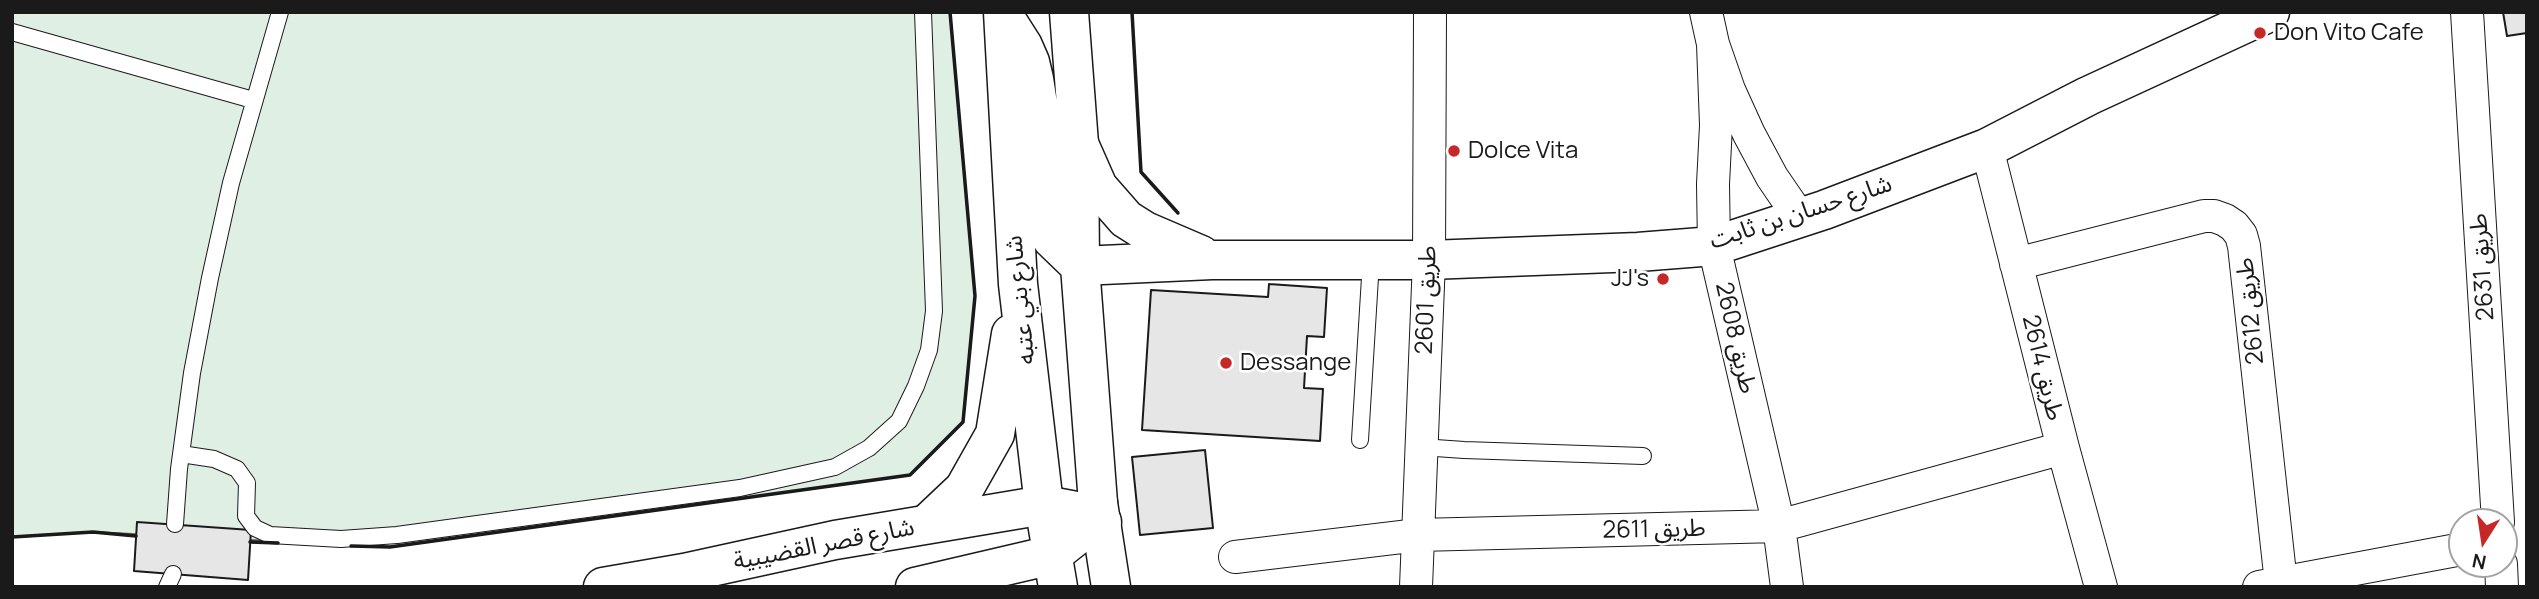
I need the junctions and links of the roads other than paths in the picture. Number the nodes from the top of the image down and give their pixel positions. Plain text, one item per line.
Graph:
1 (280, 12) edge
2 (923, 12) edge
3 (1069, 12) edge
4 (1430, 12) edge
5 (1706, 12) edge
6 (2270, 12) edge
7 (2467, 12) edge
8 (1003, 15) edge
9 (12, 32) edge
10 (1713, 44) junction
11 (253, 100) junction
12 (1079, 144) junction
13 (1987, 148) junction
14 (1800, 218) junction
15 (1714, 246) junction
16 (1212, 260) junction
17 (1371, 260) junction
18 (1429, 260) junction
19 (2016, 264) junction
20 (1080, 265) junction
21 (1018, 284) junction
22 (1360, 440) dead end
23 (1421, 447) junction
24 (2063, 448) junction
25 (181, 454) junction
26 (1643, 456) dead end
27 (1044, 505) junction
28 (2497, 508) edge
29 (1097, 514) junction
30 (175, 524) dead end
31 (927, 524) junction
32 (1779, 526) junction
33 (1418, 535) junction
34 (2448, 553) edge
35 (1235, 557) dead end
36 (1055, 571) edge
37 (2354, 578) edge
38 (2270, 585) edge
39 (603, 587) edge
40 (915, 587) edge
41 (1111, 587) edge
42 (1416, 587) edge
43 (1787, 587) edge
44 (2101, 587) edge

1 - 11 lane
2 - 25 lane
3 - 12 street
4 - 18 street, طريق 2601
5 - 10 street, طريق 2608
6 - 13 street, شارع حسان بن ثابت
7 - 28 street, طريق 2631
8 - 20 street
8 - 21 street, شارع بني عتبه
9 - 11 lane
10 - 14 street, طريق 2608
10 - 15 street, طريق 2608
11 - 25 lane
12 - 16 street, شارع حسان بن ثابت
12 - 20 street
13 - 14 street, شارع حسان بن ثابت
13 - 19 street, طريق 2614
14 - 15 street, شارع حسان بن ثابت
15 - 18 street, شارع حسان بن ثابت
15 - 32 street, طريق 2608
16 - 17 street, شارع حسان بن ثابت
16 - 20 street, شارع حسان بن ثابت
17 - 18 street, شارع حسان بن ثابت
17 - 22 lane
18 - 23 street, طريق 2601
19 - 24 street, طريق 2614
19 - 38 street, طريق 2612
20 - 29 street
21 - 27 street, شارع بني عتبه
21 - 31 street
23 - 26 lane
23 - 33 street, طريق 2601
24 - 32 street, طريق 2611
24 - 44 street, طريق 2614
25 - 30 lane
27 - 29 street
27 - 31 street, شارع قصر القضيبية
27 - 36 street, شارع بني عتبه
29 - 36 street
29 - 41 street
31 - 39 street, شارع قصر القضيبية
32 - 33 street, طريق 2611
32 - 43 street, طريق 2608
33 - 35 street, طريق 2611
33 - 42 street, طريق 2601
34 - 37 street, طريق 2612
36 - 40 street
37 - 38 street, طريق 2612

